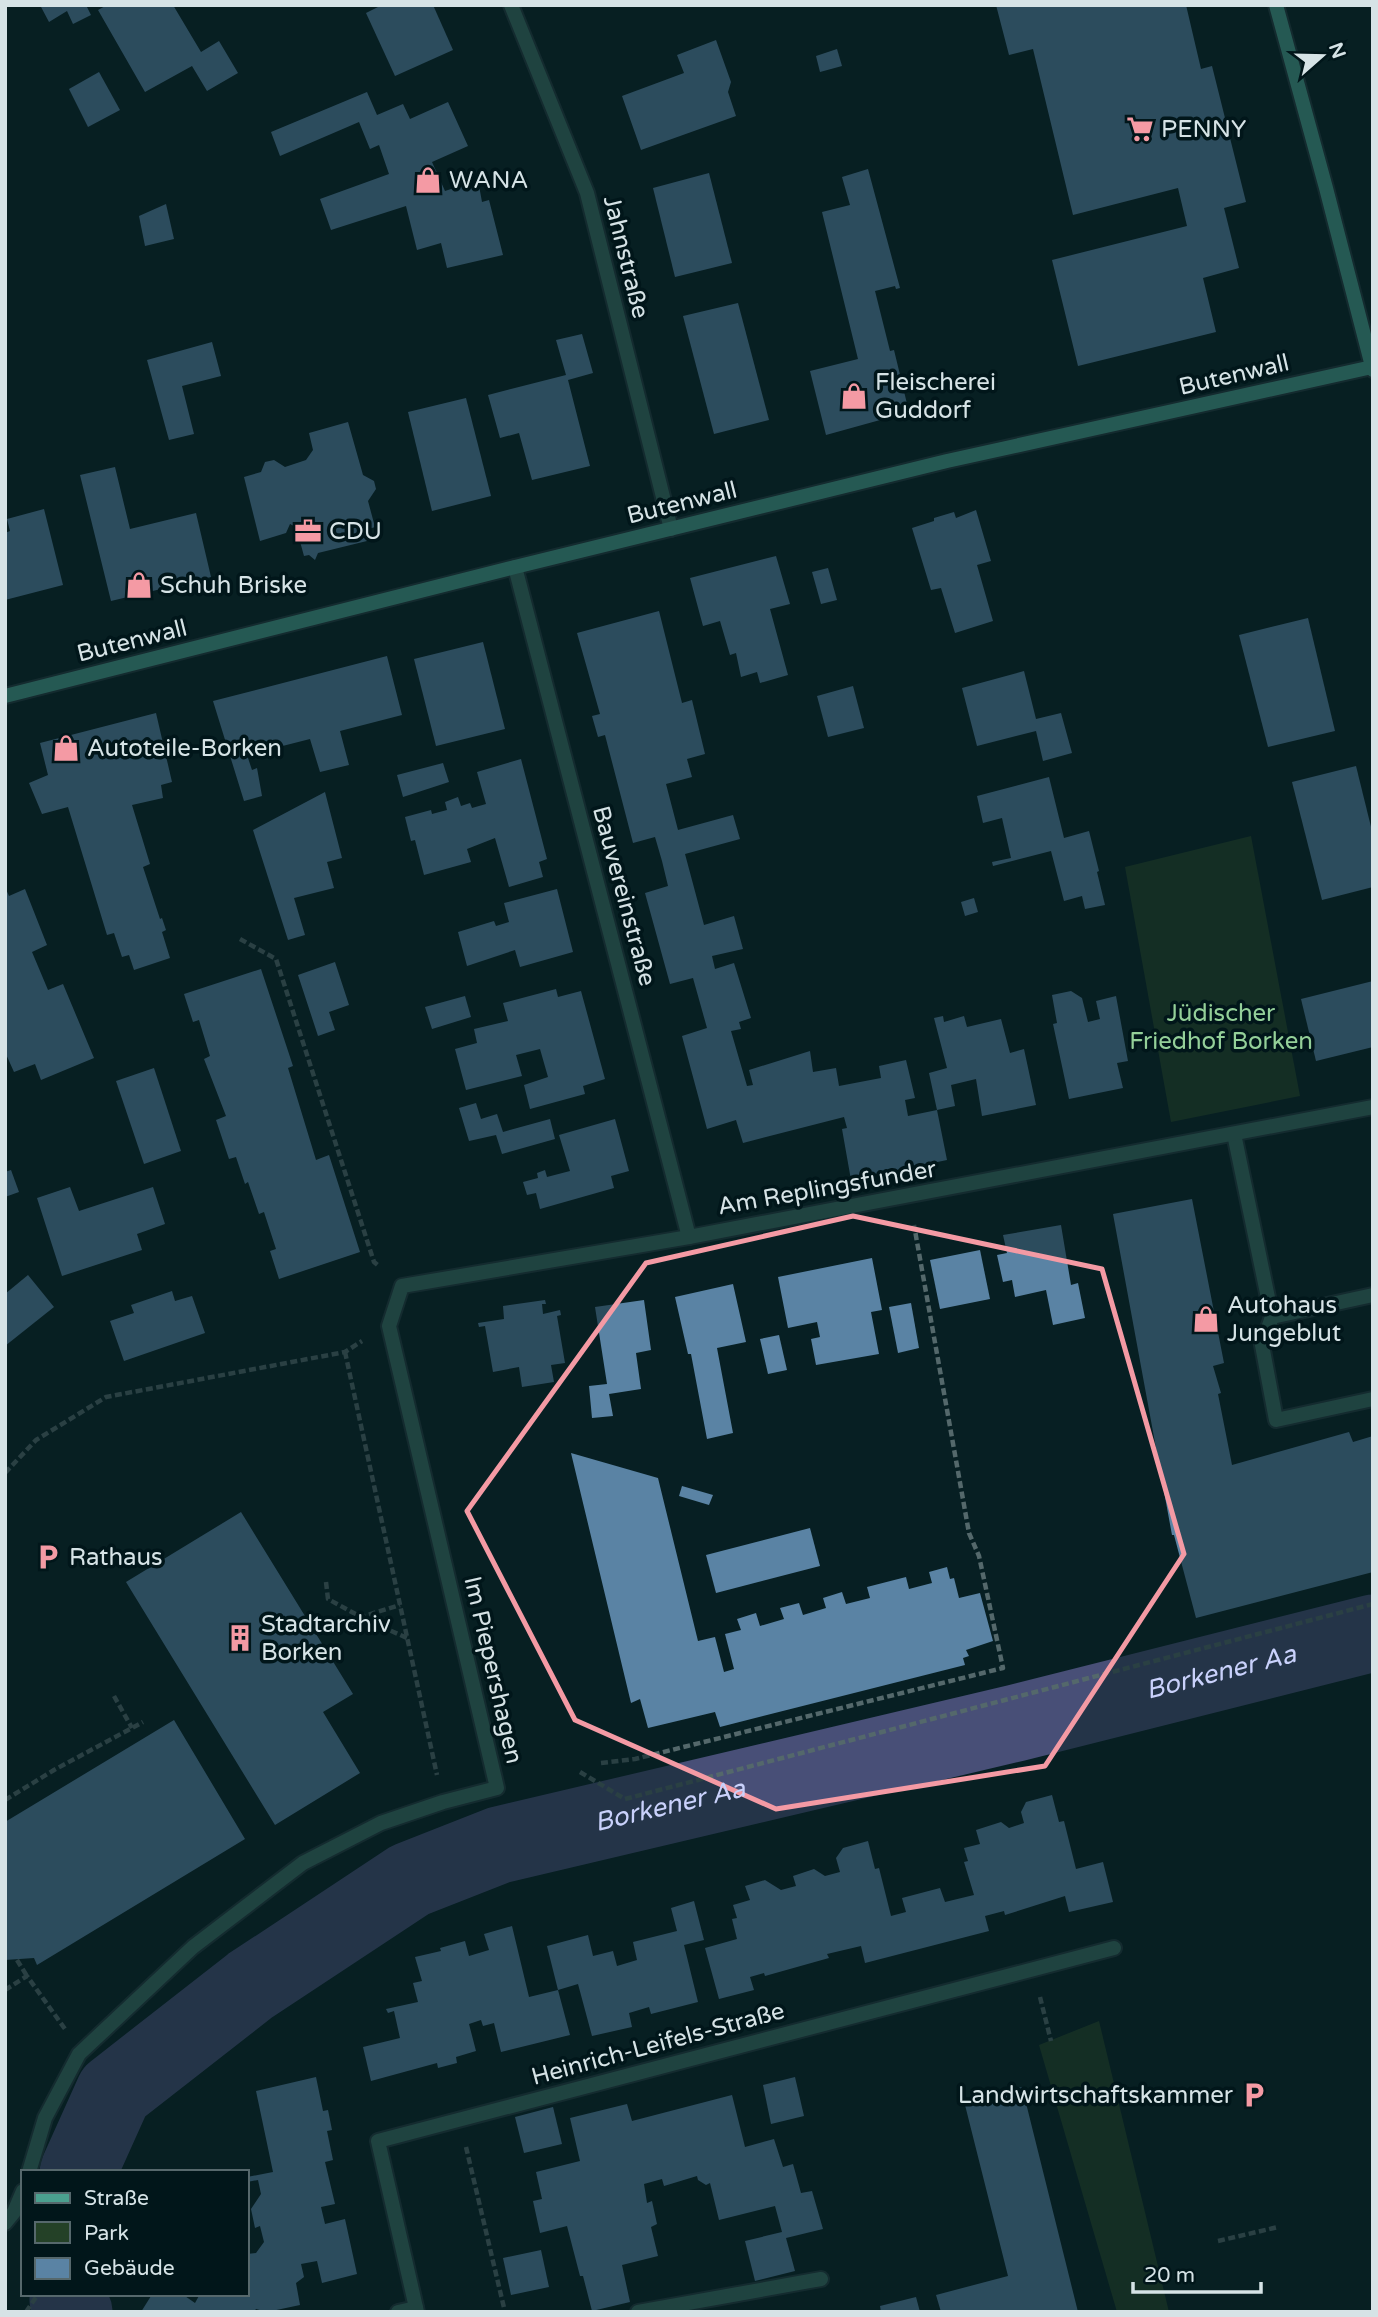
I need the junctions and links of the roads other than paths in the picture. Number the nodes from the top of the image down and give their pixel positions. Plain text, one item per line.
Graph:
1 (511, 5) edge
2 (1276, 5) edge
3 (1372, 369) edge
4 (671, 529) junction
5 (515, 567) junction
6 (5, 696) edge
7 (1373, 1107) edge
8 (1234, 1134) junction
9 (689, 1237) junction
10 (1373, 1295) edge
11 (1272, 1317) junction
12 (405, 1398) joint
13 (1373, 1399) edge
14 (1114, 1948) dead end
15 (30, 2170) edge
16 (21, 2196) edge
17 (5, 2223) edge
18 (821, 2279) dead end
19 (417, 2310) edge
20 (654, 2310) edge
21 (398, 2312) edge
22 (638, 2312) edge

1 - 4 street, Jahnstraße
2 - 3 main road
3 - 4 main road, Butenwall
4 - 5 main road, Butenwall
5 - 6 main road, Butenwall
5 - 9 street, Bauvereinstraße
7 - 8 street, Am Replingsfunder
8 - 9 street, Am Replingsfunder
8 - 11 street
9 - 12 street, Am Replingsfunder
10 - 11 street
11 - 13 street
12 - 15 street, Im Piepershagen
14 - 19 street, Heinrich-Leifels-Straße
16 - 17 street
18 - 20 street
19 - 21 street, Heinrich-Leifels-Straße
20 - 22 street

